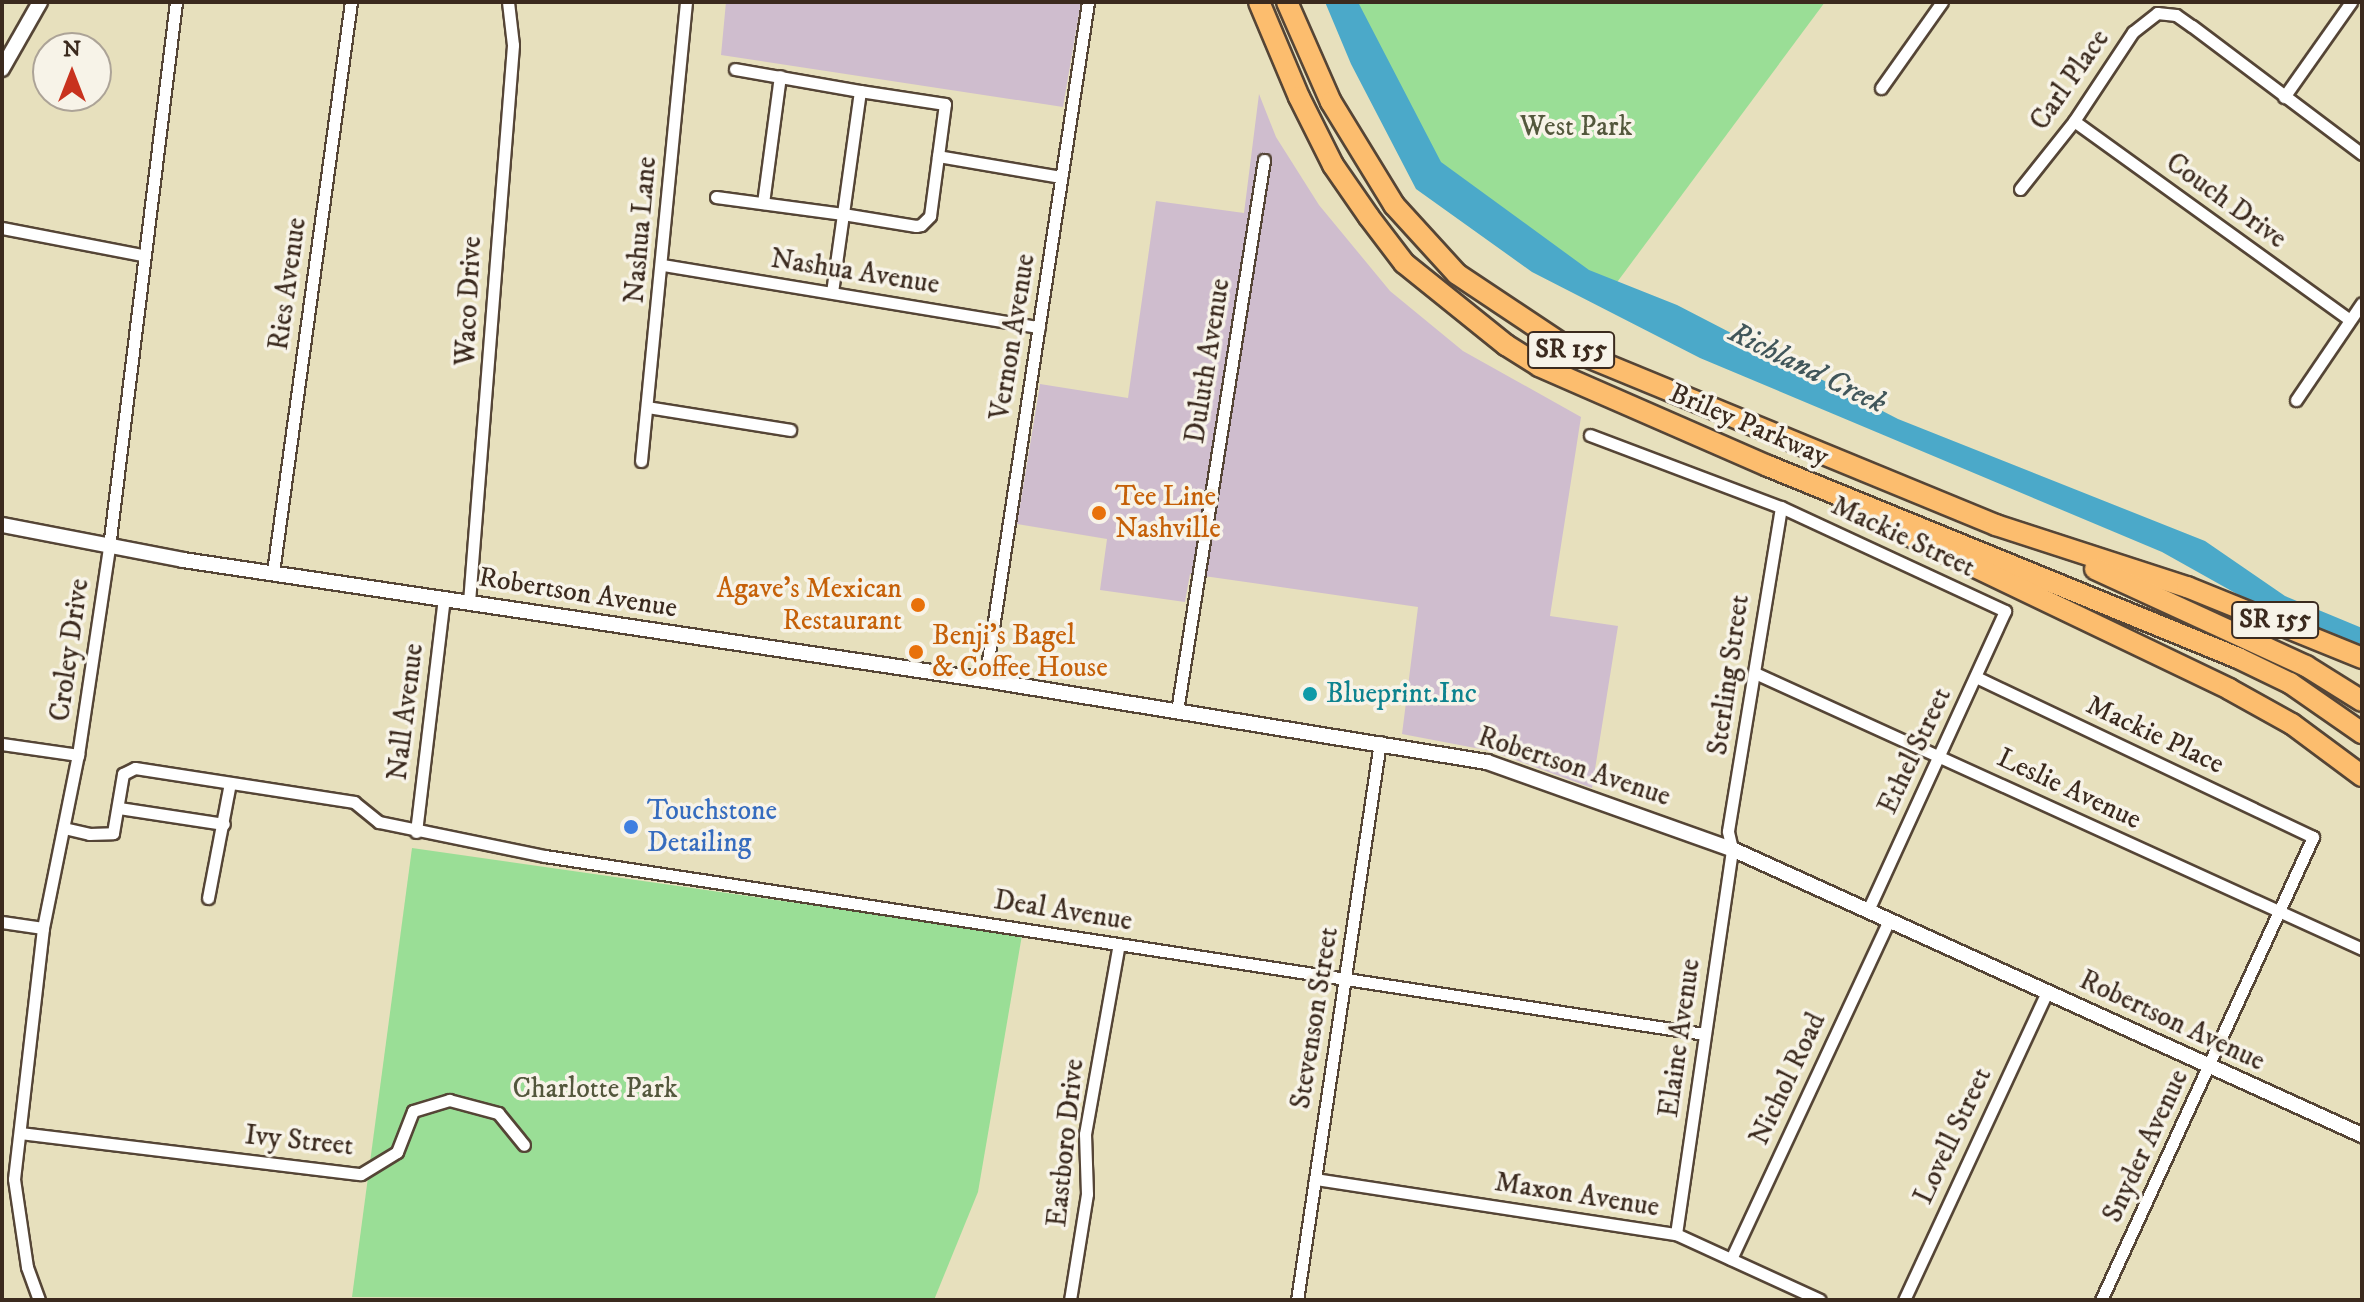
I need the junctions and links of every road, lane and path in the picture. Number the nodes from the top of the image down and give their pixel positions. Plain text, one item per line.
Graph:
1 (40, 2) edge
2 (176, 2) edge
3 (351, 2) edge
4 (508, 2) edge
5 (686, 2) edge
6 (1088, 2) edge
7 (1259, 2) edge
8 (1287, 2) edge
9 (1942, 2) edge
10 (2351, 2) edge
11 (2, 69) edge
12 (735, 69) dead end
13 (780, 76) junction
14 (1881, 88) dead end
15 (860, 91) junction
16 (2284, 97) junction
17 (2074, 121) junction
18 (2362, 154) edge
19 (938, 156) junction
20 (1264, 160) dead end
21 (1061, 177) junction
22 (2020, 189) dead end
23 (716, 197) dead end
24 (763, 203) junction
25 (843, 214) junction
26 (2, 228) edge
27 (142, 255) junction
28 (663, 265) junction
29 (832, 292) junction
30 (2362, 303) edge
31 (2350, 320) junction
32 (1039, 327) junction
33 (2296, 400) dead end
34 (647, 407) junction
35 (790, 430) dead end
36 (1590, 435) dead end
37 (641, 461) dead end
38 (1768, 466) junction
39 (1781, 507) junction
40 (2, 525) edge
41 (1996, 525) junction
42 (109, 547) junction
43 (273, 572) junction
44 (444, 598) junction
45 (469, 602) junction
46 (2005, 611) joint
47 (2362, 658) edge
48 (1755, 673) junction
49 (1976, 677) junction
50 (985, 680) junction
51 (2362, 701) edge
52 (1177, 711) junction
53 (2362, 733) edge
54 (1380, 742) junction
55 (2, 744) edge
56 (78, 755) junction
57 (1939, 755) junction
58 (2362, 776) edge
59 (230, 783) junction
60 (119, 808) junction
61 (224, 824) junction
62 (64, 828) junction
63 (416, 832) junction
64 (2313, 837) joint
65 (1732, 849) junction
66 (208, 898) dead end
67 (1868, 910) junction
68 (2277, 912) junction
69 (1889, 920) junction
70 (2, 922) edge
71 (43, 928) junction
72 (1119, 944) junction
73 (2362, 949) edge
74 (1346, 975) junction
75 (2047, 992) junction
76 (1704, 1034) junction
77 (2208, 1068) junction
78 (20, 1133) junction
79 (2362, 1135) edge
80 (524, 1145) dead end
81 (1315, 1179) junction
82 (1676, 1234) junction
83 (1731, 1259) junction
84 (39, 1300) edge
85 (1070, 1300) edge
86 (1297, 1300) edge
87 (1820, 1300) edge
88 (1904, 1300) edge
89 (2101, 1300) edge

1 - 11 street
2 - 27 street, Croley Drive
3 - 43 street, Ries Avenue
4 - 45 street, Waco Drive
5 - 28 street, Nashua Lane
6 - 21 street, Vernon Avenue
7 - 38 highway, Briley Parkway / SR 155
8 - 41 highway, Briley Parkway / SR 155
9 - 14 street
10 - 16 street
12 - 13 street
13 - 15 street
13 - 24 street
15 - 19 street
15 - 25 street
16 - 17 street, Carl Place
16 - 18 street, Carl Place
17 - 22 street, Carl Place
17 - 31 street, Couch Drive
19 - 21 street
19 - 25 street
20 - 52 street, Duluth Avenue
21 - 32 street, Vernon Avenue
23 - 24 street
24 - 25 street
25 - 29 street
26 - 27 street
27 - 42 street, Croley Drive
28 - 29 street, Nashua Avenue
28 - 34 street, Nashua Lane
29 - 32 street, Nashua Avenue
30 - 31 street
31 - 33 street
32 - 50 street, Vernon Avenue
34 - 35 street
34 - 37 street, Nashua Lane
36 - 39 street, Mackie Street
38 - 53 highway, Briley Parkway / SR 155
38 - 58 highway
39 - 46 street, Mackie Street
39 - 48 street, Sterling Street
40 - 42 street, Robertson Avenue
41 - 47 highway, Briley Parkway / SR 155
41 - 51 highway
42 - 43 street, Robertson Avenue
42 - 56 street, Croley Drive
43 - 44 street, Robertson Avenue
44 - 45 street, Robertson Avenue
44 - 63 street, Nall Avenue
45 - 50 street, Robertson Avenue
46 - 49 street, Ethel Street
48 - 57 street, Leslie Avenue
48 - 65 street, Sterling Street
49 - 57 street, Ethel Street
49 - 64 street, Mackie Place
50 - 52 street, Robertson Avenue
52 - 54 street, Robertson Avenue
54 - 65 street, Robertson Avenue
54 - 74 street, Stevenson Street
55 - 56 street
56 - 62 street, Croley Drive
57 - 67 street, Ethel Street
57 - 68 street, Leslie Avenue
59 - 60 street, Deal Avenue
59 - 61 street
59 - 63 street, Deal Avenue
60 - 61 street
60 - 62 street
61 - 66 street
62 - 71 street, Croley Drive
63 - 72 street, Deal Avenue
64 - 68 street, Snyder Avenue
65 - 67 street, Robertson Avenue
65 - 76 street, Elaine Avenue
67 - 69 street, Robertson Avenue
68 - 73 street, Leslie Avenue
68 - 77 street, Snyder Avenue
69 - 75 street, Robertson Avenue
69 - 83 street, Nichol Road
70 - 71 street
71 - 78 street, Croley Drive
72 - 74 street, Deal Avenue
72 - 85 street, Eastboro Drive
74 - 76 street, Deal Avenue
74 - 81 street, Stevenson Street
75 - 77 street, Robertson Avenue
75 - 88 street, Lovell Street
76 - 82 street, Elaine Avenue
77 - 79 street, Robertson Avenue
77 - 89 street, Snyder Avenue
78 - 80 street, Ivy Street
78 - 84 street, Croley Drive
81 - 82 street, Maxon Avenue
81 - 86 street, Stevenson Street
82 - 83 street, Maxon Avenue
83 - 87 street, Maxon Avenue

